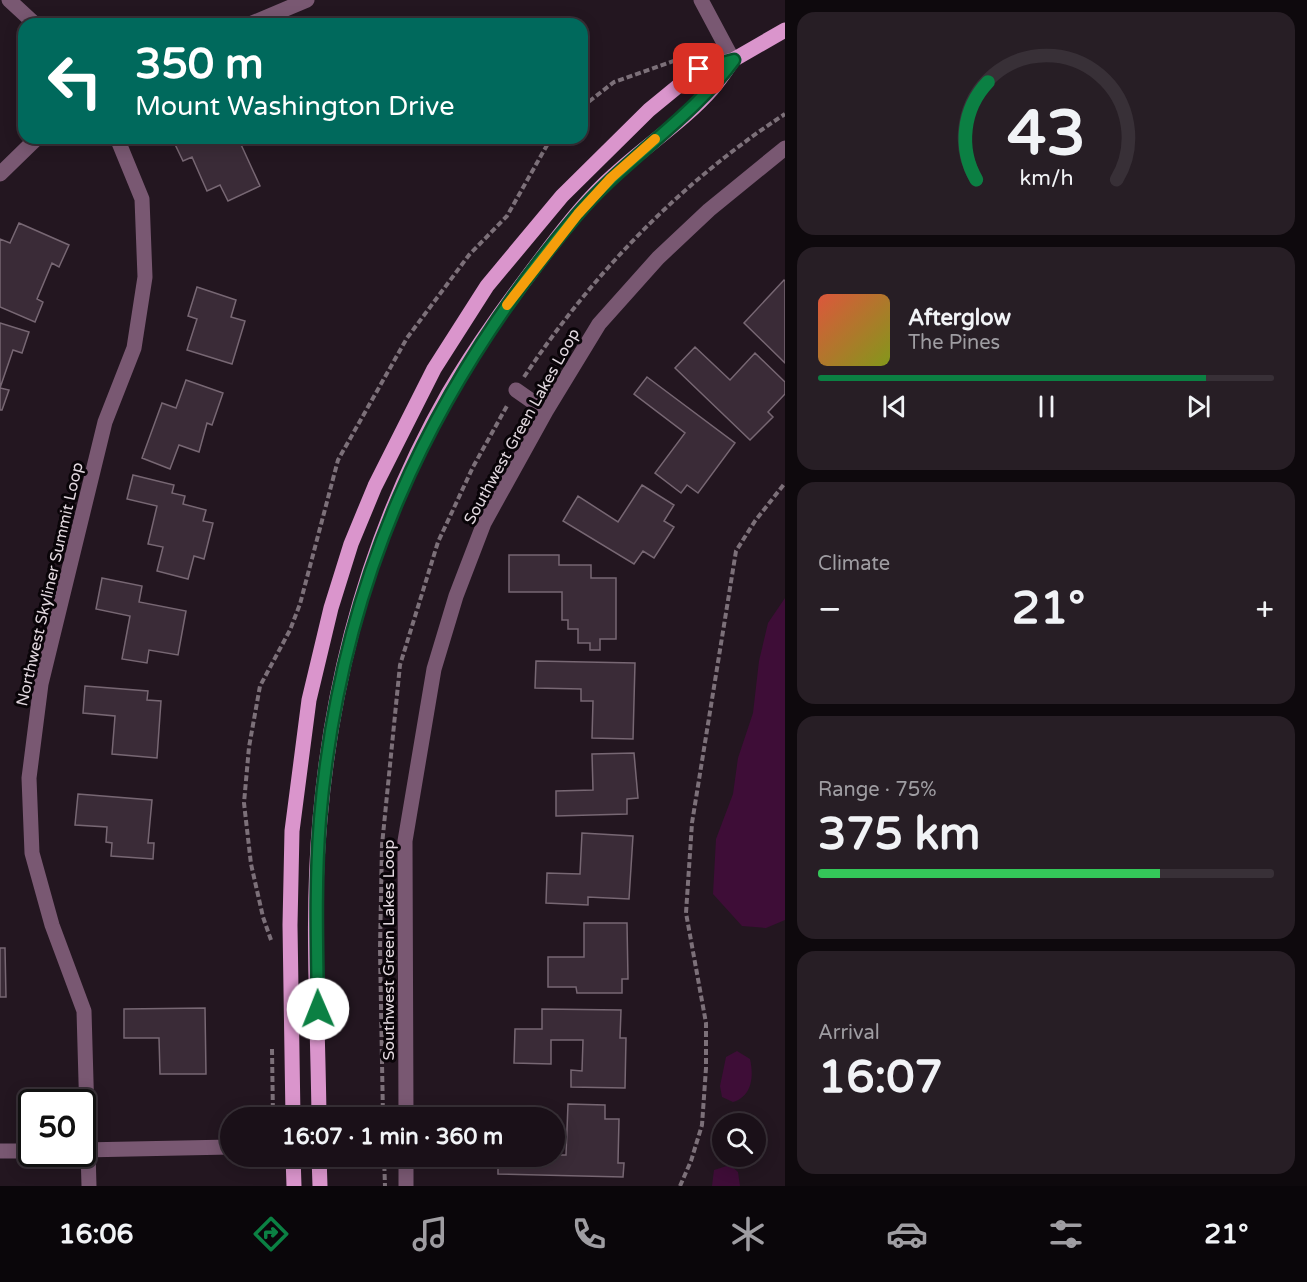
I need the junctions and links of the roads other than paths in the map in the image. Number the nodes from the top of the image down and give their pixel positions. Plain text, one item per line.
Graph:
1 (9, 0) edge
2 (307, 0) edge
3 (701, 0) edge
4 (28, 18) edge
5 (264, 18) edge
6 (785, 30) edge
7 (734, 60) junction
8 (31, 144) edge
9 (119, 144) edge
10 (785, 148) edge
11 (0, 174) edge
12 (516, 390) road end
13 (546, 411) junction
14 (85, 1089) edge
15 (293, 1107) edge
16 (319, 1107) edge
17 (406, 1107) edge
18 (220, 1146) edge
19 (96, 1150) edge
20 (0, 1151) edge
21 (18, 1151) edge
22 (87, 1167) edge
23 (293, 1167) edge
24 (319, 1167) edge
25 (406, 1167) edge
26 (89, 1186) edge
27 (294, 1186) edge
28 (320, 1186) edge
29 (406, 1186) edge

1 - 4 street
2 - 5 street
3 - 7 street
6 - 7 main road
7 - 15 main road
7 - 16 main road
8 - 11 street
9 - 14 street, Northwest Skyliner Summit Loop
10 - 13 street, Southwest Green Lakes Loop
12 - 13 street
13 - 17 street, Southwest Green Lakes Loop
18 - 19 street
20 - 21 street
22 - 26 street, Northwest Skyliner Summit Loop
23 - 27 main road
24 - 28 main road
25 - 29 street

